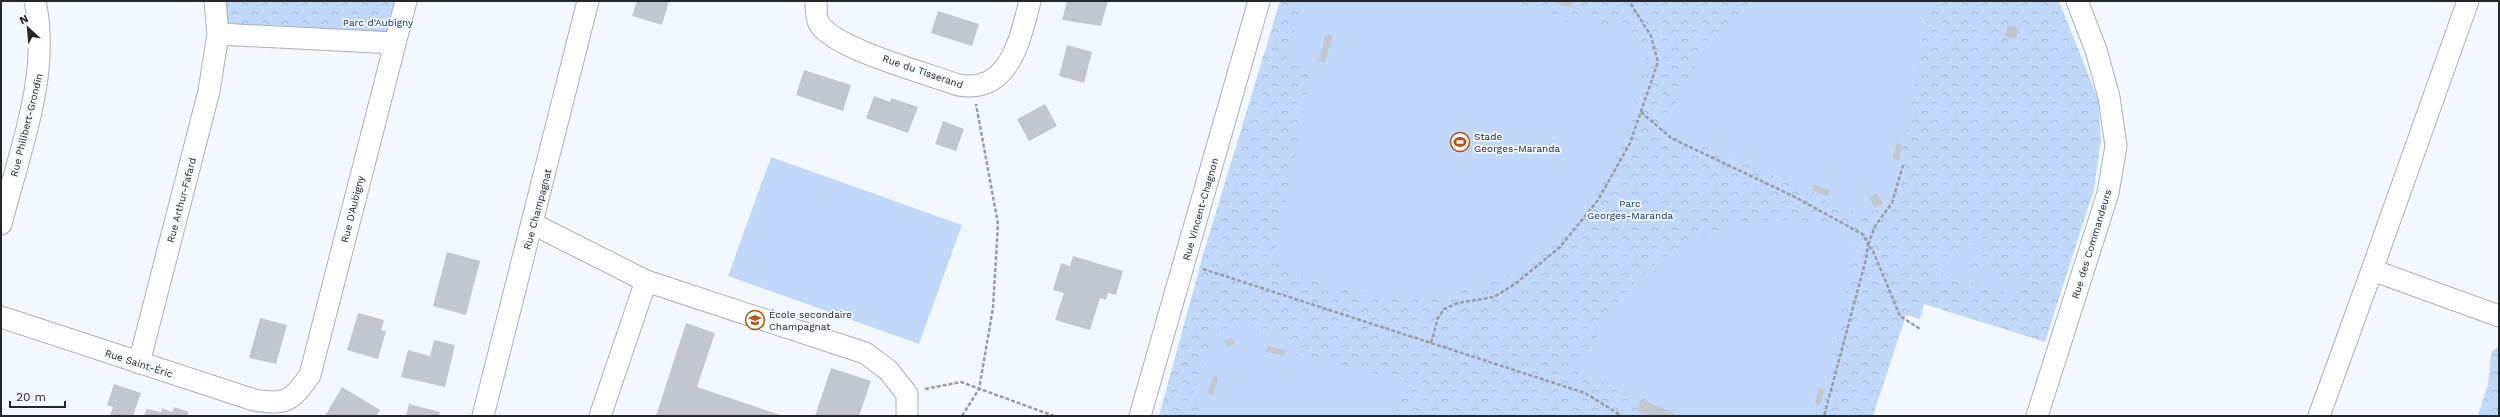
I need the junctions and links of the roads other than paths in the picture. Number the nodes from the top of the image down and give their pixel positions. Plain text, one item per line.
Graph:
1 (35, 1) edge
2 (215, 1) edge
3 (406, 1) edge
4 (588, 1) edge
5 (816, 1) edge
6 (1030, 1) edge
7 (1258, 1) edge
8 (2077, 1) edge
9 (2468, 1) edge
10 (218, 34) junction
11 (394, 43) junction
12 (1, 224) edge
13 (532, 224) junction
14 (2372, 270) junction
15 (646, 281) junction
16 (1, 316) edge
17 (2499, 316) edge
18 (139, 363) junction
19 (278, 404) joint
20 (483, 416) edge
21 (600, 416) edge
22 (907, 416) edge
23 (1140, 416) edge
24 (2037, 416) edge
25 (2319, 416) edge

1 - 12 street, Rue Philibert-Grondin
2 - 10 street, Rue Arthur-Fafard
3 - 11 street, Rue D'Aubigny
4 - 13 street, Rue Champagnat
5 - 6 street, Rue du Tisserand
7 - 23 street, Rue Vincent-Chagnon
8 - 24 street, Rue des Commandeurs
9 - 14 street
10 - 11 street
10 - 18 street, Rue Arthur-Fafard
11 - 19 street, Rue D'Aubigny
13 - 15 street
13 - 20 street, Rue Champagnat
14 - 17 street
14 - 25 street
15 - 21 street
15 - 22 street
16 - 18 street, Rue Saint-Éric
18 - 19 street, Rue Saint-Éric

